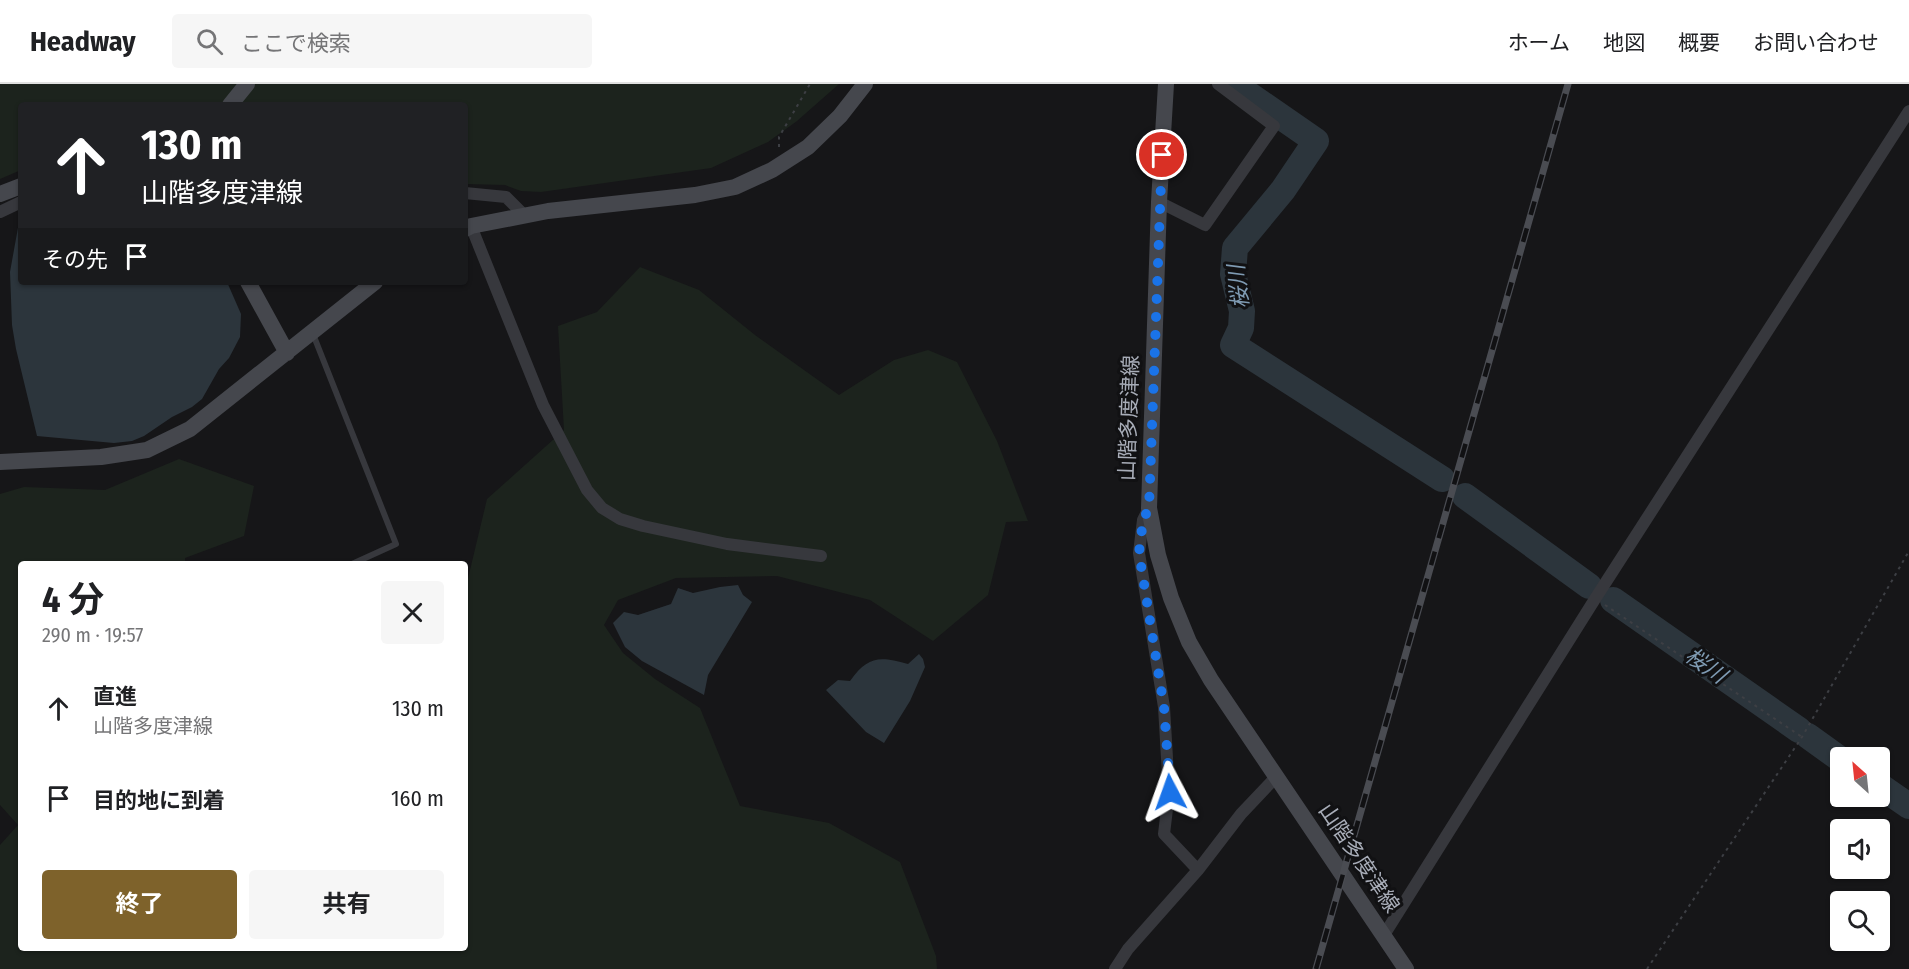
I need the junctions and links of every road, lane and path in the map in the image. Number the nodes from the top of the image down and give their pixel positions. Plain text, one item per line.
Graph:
1 (247, 84) edge
2 (810, 84) edge
3 (865, 84) edge
4 (1166, 84) edge
5 (1218, 84) edge
6 (232, 102) edge
7 (1909, 111) edge
8 (780, 165) junction
9 (18, 187) edge
10 (468, 193) edge
11 (0, 194) edge
12 (1159, 202) junction
13 (18, 203) edge
14 (0, 212) edge
15 (524, 215) junction
16 (468, 228) edge
17 (250, 285) edge
18 (371, 285) edge
19 (313, 333) junction
20 (287, 353) junction
21 (0, 462) edge
22 (1149, 508) junction
23 (1909, 551) edge
24 (821, 556) dead end
25 (359, 561) edge
26 (1595, 599) junction
27 (1802, 737) junction
28 (1277, 776) junction
29 (1198, 870) junction
30 (1384, 935) junction
31 (1115, 969) edge
32 (1406, 969) edge
33 (1647, 969) edge

1 - 6 street
2 - 8 path
3 - 8 street
4 - 12 street, 山階多度津線
5 - 12 street
7 - 26 street
8 - 15 street
9 - 11 street
10 - 15 street
12 - 22 street, 山階多度津線
13 - 14 street
15 - 16 street
16 - 24 street
17 - 20 street
18 - 19 street
19 - 20 street
19 - 25 lane
20 - 21 street
22 - 28 street, 山階多度津線
22 - 29 street
23 - 27 path
26 - 27 path
26 - 30 street
27 - 33 path
28 - 29 street
28 - 30 street, 山階多度津線
29 - 31 street
30 - 32 street, 山階多度津線

